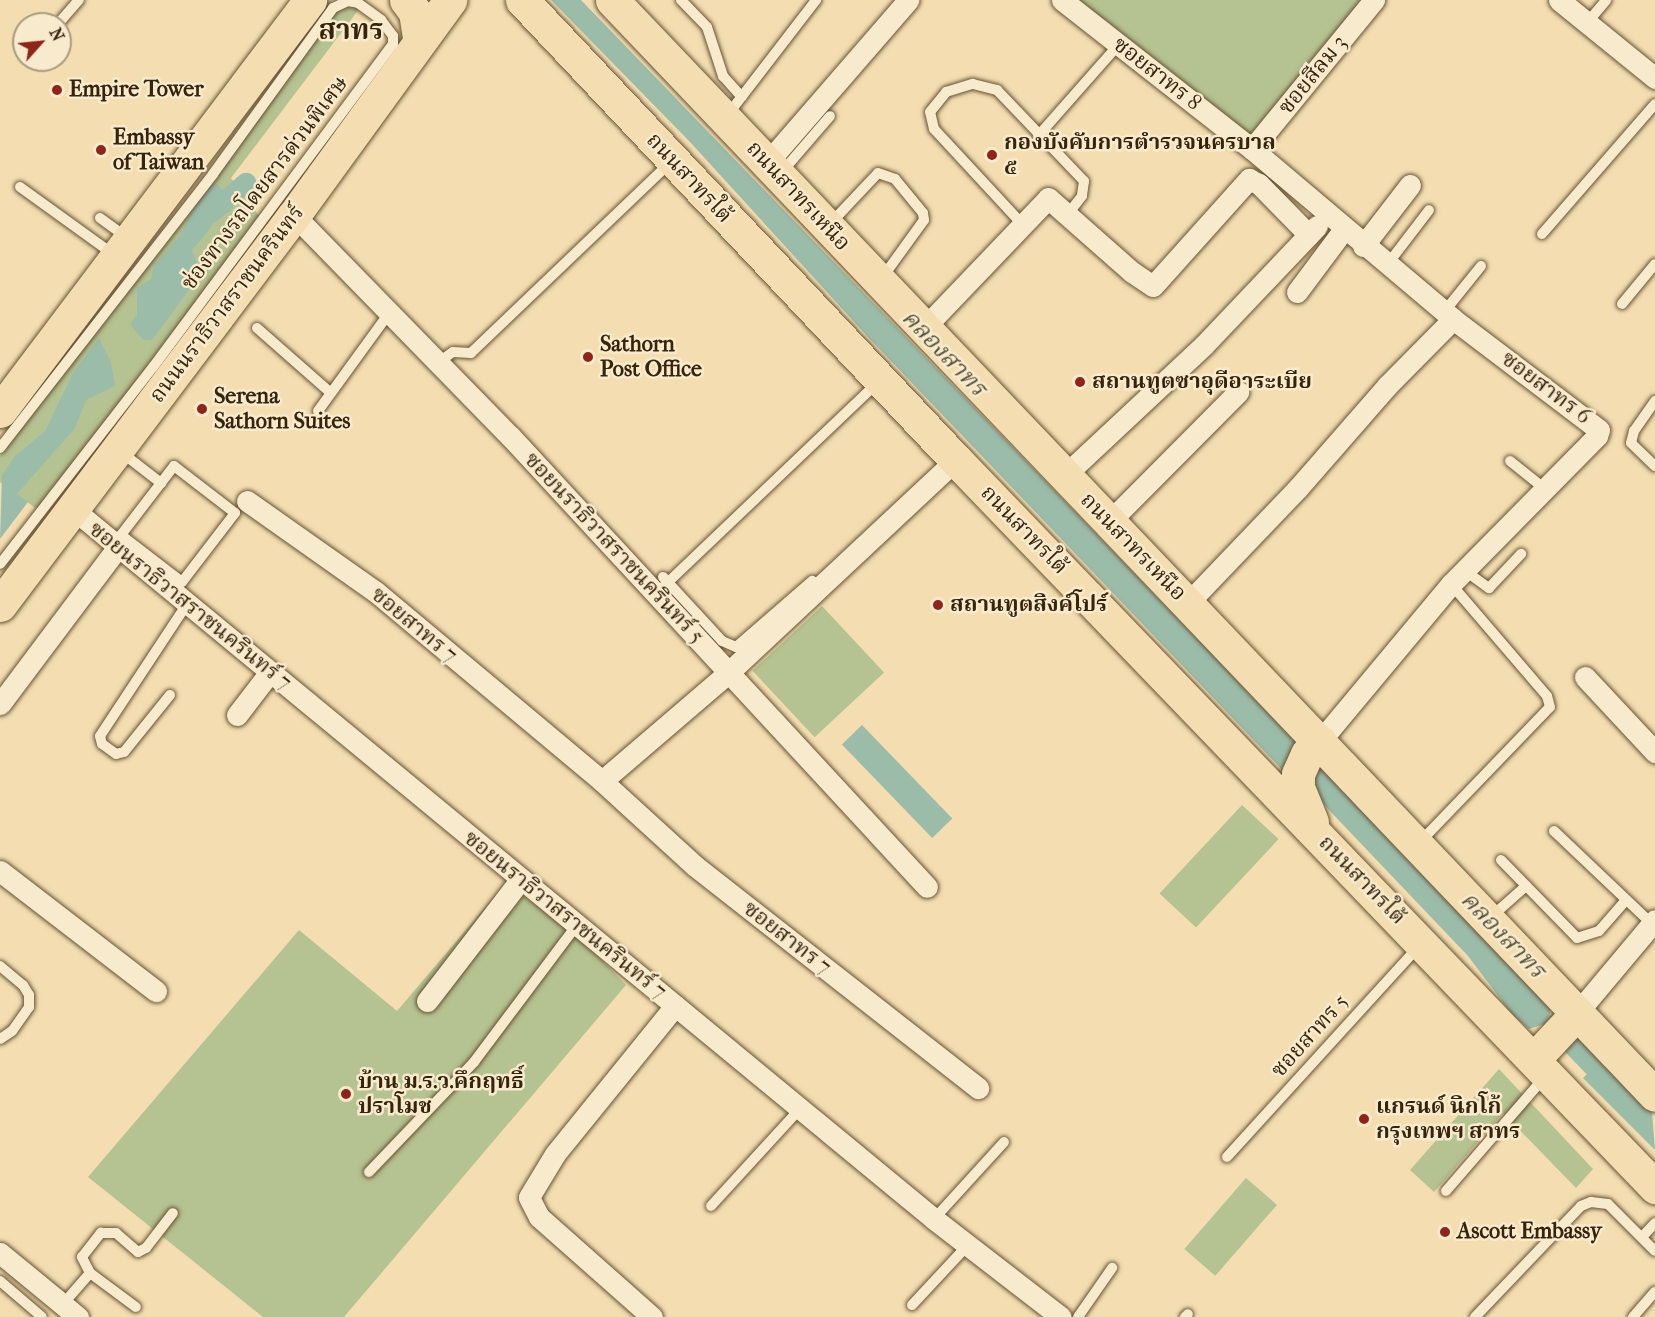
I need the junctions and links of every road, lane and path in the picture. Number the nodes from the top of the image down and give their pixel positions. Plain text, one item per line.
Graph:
1 (79, 0) edge
2 (310, 0) edge
3 (406, 0) edge
4 (450, 0) edge
5 (522, 0) edge
6 (681, 0) edge
7 (816, 0) edge
8 (908, 0) edge
9 (1062, 0) edge
10 (1374, 0) edge
11 (1559, 0) edge
12 (1606, 0) edge
13 (620, 3) edge
14 (68, 12) edge
15 (1587, 23) junction
16 (420, 42) junction
17 (1119, 44) junction
18 (1655, 78) edge
19 (1655, 104) edge
20 (733, 108) junction
21 (830, 116) dead end
22 (1038, 136) junction
23 (1252, 149) junction
24 (672, 161) junction
25 (773, 169) junction
26 (1410, 185) dead end
27 (20, 187) dead end
28 (1429, 210) dead end
29 (1327, 214) junction
30 (1067, 215) junction
31 (294, 216) junction
32 (99, 218) dead end
33 (1023, 225) junction
34 (827, 227) junction
35 (1344, 229) junction
36 (1542, 234) dead end
37 (1309, 235) junction
38 (1363, 246) junction
39 (122, 247) junction
40 (1655, 264) edge
41 (1387, 265) junction
42 (1481, 266) dead end
43 (879, 282) junction
44 (1297, 292) dead end
45 (1622, 304) dead end
46 (390, 312) junction
47 (1449, 315) junction
48 (257, 328) dead end
49 (923, 329) junction
50 (439, 362) junction
51 (879, 376) junction
52 (1238, 392) dead end
53 (331, 393) junction
54 (1655, 401) edge
55 (0, 411) edge
56 (318, 411) dead end
57 (0, 448) edge
58 (119, 450) junction
59 (953, 456) junction
60 (1510, 461) dead end
61 (1655, 466) edge
62 (1064, 476) junction
63 (161, 483) junction
64 (1545, 489) junction
65 (247, 501) dead end
66 (73, 509) junction
67 (1108, 523) junction
68 (118, 547) junction
69 (1521, 554) dead end
70 (0, 564) edge
71 (1457, 577) junction
72 (660, 585) junction
73 (1188, 603) junction
74 (187, 604) junction
75 (0, 605) edge
76 (270, 672) junction
77 (728, 673) junction
78 (1585, 677) dead end
79 (170, 695) dead end
80 (0, 704) edge
81 (237, 715) dead end
82 (1320, 741) junction
83 (1655, 752) edge
84 (602, 781) junction
85 (1554, 831) dead end
86 (1325, 842) junction
87 (1418, 845) junction
88 (1501, 860) dead end
89 (0, 872) edge
90 (521, 879) junction
91 (927, 886) dead end
92 (1526, 886) junction
93 (1626, 900) junction
94 (1488, 919) junction
95 (1653, 922) edge
96 (577, 925) junction
97 (1422, 943) junction
98 (0, 966) edge
99 (156, 992) dead end
100 (427, 1001) dead end
101 (675, 1006) junction
102 (0, 1039) edge
103 (1555, 1043) junction
104 (978, 1088) dead end
105 (1655, 1095) edge
106 (800, 1109) junction
107 (1005, 1142) dead end
108 (1227, 1157) dead end
109 (369, 1172) dead end
110 (1655, 1187) edge
111 (1446, 1191) dead end
112 (711, 1206) dead end
113 (173, 1213) dead end
114 (934, 1219) junction
115 (1655, 1222) edge
116 (1642, 1236) junction
117 (968, 1245) junction
118 (1655, 1251) edge
119 (0, 1253) edge
120 (1112, 1268) dead end
121 (90, 1273) junction
122 (0, 1281) edge
123 (1655, 1292) edge
124 (912, 1305) dead end
125 (136, 1307) dead end
126 (70, 1310) edge
127 (42, 1317) edge
128 (652, 1317) edge
129 (1060, 1317) edge
130 (1078, 1317) edge
131 (1475, 1317) edge
132 (1634, 1317) edge

1 - 14 lane
2 - 39 main road
3 - 16 main road
4 - 16 main road, ถนนนราธิวาสราชนครินทร์
5 - 24 main road, ถนนสาทรใต้
6 - 20 lane
7 - 20 lane
8 - 25 street
9 - 17 street, ซอยสาทร 8
10 - 23 street, ซอยสีลม 3
11 - 15 street
12 - 15 lane
13 - 20 main road, ถนนสาทรเหนือ
15 - 18 street
16 - 31 main road, ถนนนราธิวาสราชนครินทร์
17 - 22 lane
17 - 23 street, ซอยสาทร 8
19 - 36 lane
20 - 25 main road, ถนนสาทรเหนือ
21 - 25 lane
22 - 30 lane
22 - 33 lane
23 - 29 street, ซอยสาทร 6
24 - 50 lane
24 - 51 main road, ถนนสาทรใต้
25 - 34 main road, ถนนสาทรเหนือ
26 - 38 street
27 - 39 lane
28 - 41 lane
29 - 35 street, ซอยสาทร 6
29 - 37 street
30 - 33 street
30 - 37 street
31 - 46 street, ซอยนราธิวาสราชนครินทร์ 5
31 - 58 main road, ถนนนราธิวาสราชนครินทร์
32 - 39 lane
33 - 49 street
34 - 43 main road, ถนนสาทรเหนือ
34 - 43 lane
35 - 38 street, ซอยสาทร 6
35 - 44 street
37 - 62 street
38 - 41 street, ซอยสาทร 6
39 - 55 main road
40 - 45 lane
41 - 47 street, ซอยสาทร 6
42 - 47 lane
43 - 49 main road, ถนนสาทรเหนือ
46 - 50 street, ซอยนราธิวาสราชนครินทร์ 5
46 - 53 lane
47 - 64 street, ซอยสาทร 6
47 - 73 street
48 - 53 lane
49 - 62 main road, ถนนสาทรเหนือ
50 - 72 street, ซอยนราธิวาสราชนครินทร์ 5
51 - 59 main road, ถนนสาทรใต้
51 - 72 lane
52 - 67 street
53 - 56 lane
54 - 61 lane
57 - 70 lane, ช่องทางรถโดยสารด่วนพิเศษ
58 - 63 lane
58 - 66 main road, ถนนนราธิวาสราชนครินทร์
59 - 72 lane
59 - 77 street
59 - 86 main road, ถนนสาทรใต้
60 - 64 lane
62 - 67 main road, ถนนสาทรเหนือ
63 - 63 lane
64 - 71 street, ซอยสาทร 6
65 - 84 street, ซอยสาทร 7
66 - 68 street, ซอยนราธิวาสราชนครินทร์ 7
66 - 75 main road, ถนนนราธิวาสราชนครินทร์
67 - 73 main road, ถนนสาทรเหนือ
68 - 74 street, ซอยนราธิวาสราชนครินทร์ 7
68 - 80 street
69 - 71 lane
71 - 82 street, ซอยสาทร 6
71 - 87 lane
72 - 77 street, ซอยนราธิวาสราชนครินทร์ 5
73 - 82 main road, ถนนสาทรเหนือ
74 - 76 street, ซอยนราธิวาสราชนครินทร์ 7
74 - 79 lane
76 - 81 street
76 - 90 street, ซอยนราธิวาสราชนครินทร์ 7
77 - 84 street
77 - 91 street, ซอยนราธิวาสราชนครินทร์ 5
78 - 83 street
82 - 86 main road
82 - 87 main road, ถนนสาทรเหนือ
84 - 104 street, ซอยสาทร 7
85 - 93 lane
86 - 97 main road, ถนนสาทรใต้
87 - 94 main road, ถนนสาทรเหนือ
88 - 92 lane
89 - 99 street
90 - 96 street, ซอยนราธิวาสราชนครินทร์ 7
90 - 100 street
92 - 93 lane
92 - 94 lane
93 - 95 lane
94 - 103 main road, ถนนสาทรเหนือ
95 - 103 street
96 - 101 street, ซอยนราธิวาสราชนครินทร์ 7
96 - 109 lane
97 - 103 main road, ถนนสาทรใต้
97 - 108 lane, ซอยสาทร 5
98 - 102 lane
101 - 106 street, ซอยนราธิวาสราชนครินทร์ 7
101 - 128 street
103 - 105 main road, ถนนสาทรเหนือ
103 - 110 main road, ถนนสาทรใต้
103 - 111 lane
106 - 112 lane
106 - 114 street, ซอยนราธิวาสราชนครินทร์ 7
107 - 114 lane
113 - 121 lane
114 - 117 street, ซอยนราธิวาสราชนครินทร์ 7
115 - 116 lane
116 - 118 lane
116 - 131 lane
117 - 124 lane
117 - 129 street, ซอยนราธิวาสราชนครินทร์ 7
119 - 126 street
120 - 130 lane
121 - 125 lane
121 - 126 lane
122 - 127 lane
123 - 132 lane

